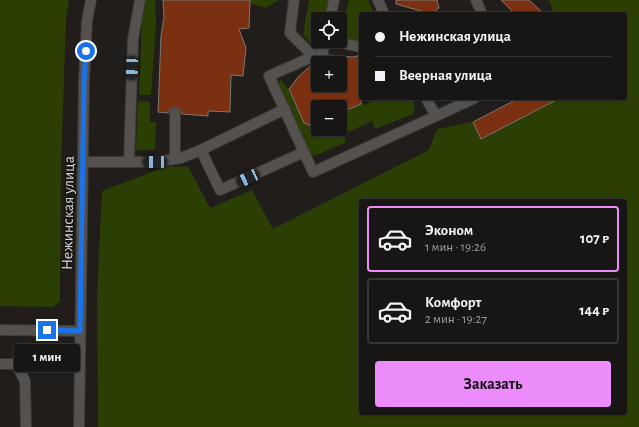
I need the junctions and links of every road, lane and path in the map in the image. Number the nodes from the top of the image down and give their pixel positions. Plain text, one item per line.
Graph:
1 (91, 0) edge
2 (140, 0) edge
3 (294, 0) edge
4 (334, 0) edge
5 (378, 0) edge
6 (476, 0) edge
7 (331, 12) edge
8 (383, 12) edge
9 (481, 12) edge
10 (347, 44) edge
11 (359, 47) edge
12 (324, 48) edge
13 (313, 56) joint
14 (311, 57) edge
15 (427, 100) edge
16 (471, 100) edge
17 (285, 109) junction
18 (175, 113) dead end
19 (436, 116) junction
20 (201, 150) junction
21 (304, 152) junction
22 (175, 159) junction
23 (84, 162) junction
24 (129, 162) junction
25 (0, 330) edge
26 (80, 331) junction
27 (0, 364) edge
28 (26, 427) edge
29 (79, 427) edge

1 - 23 street, Нежинская улица
2 - 24 street
3 - 13 street
4 - 7 street
5 - 8 street
6 - 9 street
10 - 11 street
12 - 13 street
14 - 17 street
15 - 19 street
16 - 19 street
17 - 20 street
17 - 21 street
18 - 22 street
19 - 21 street
20 - 21 street
20 - 22 street
22 - 24 street
23 - 24 street
23 - 26 street, Нежинская улица
25 - 26 street
26 - 29 street, Нежинская улица
27 - 28 street

